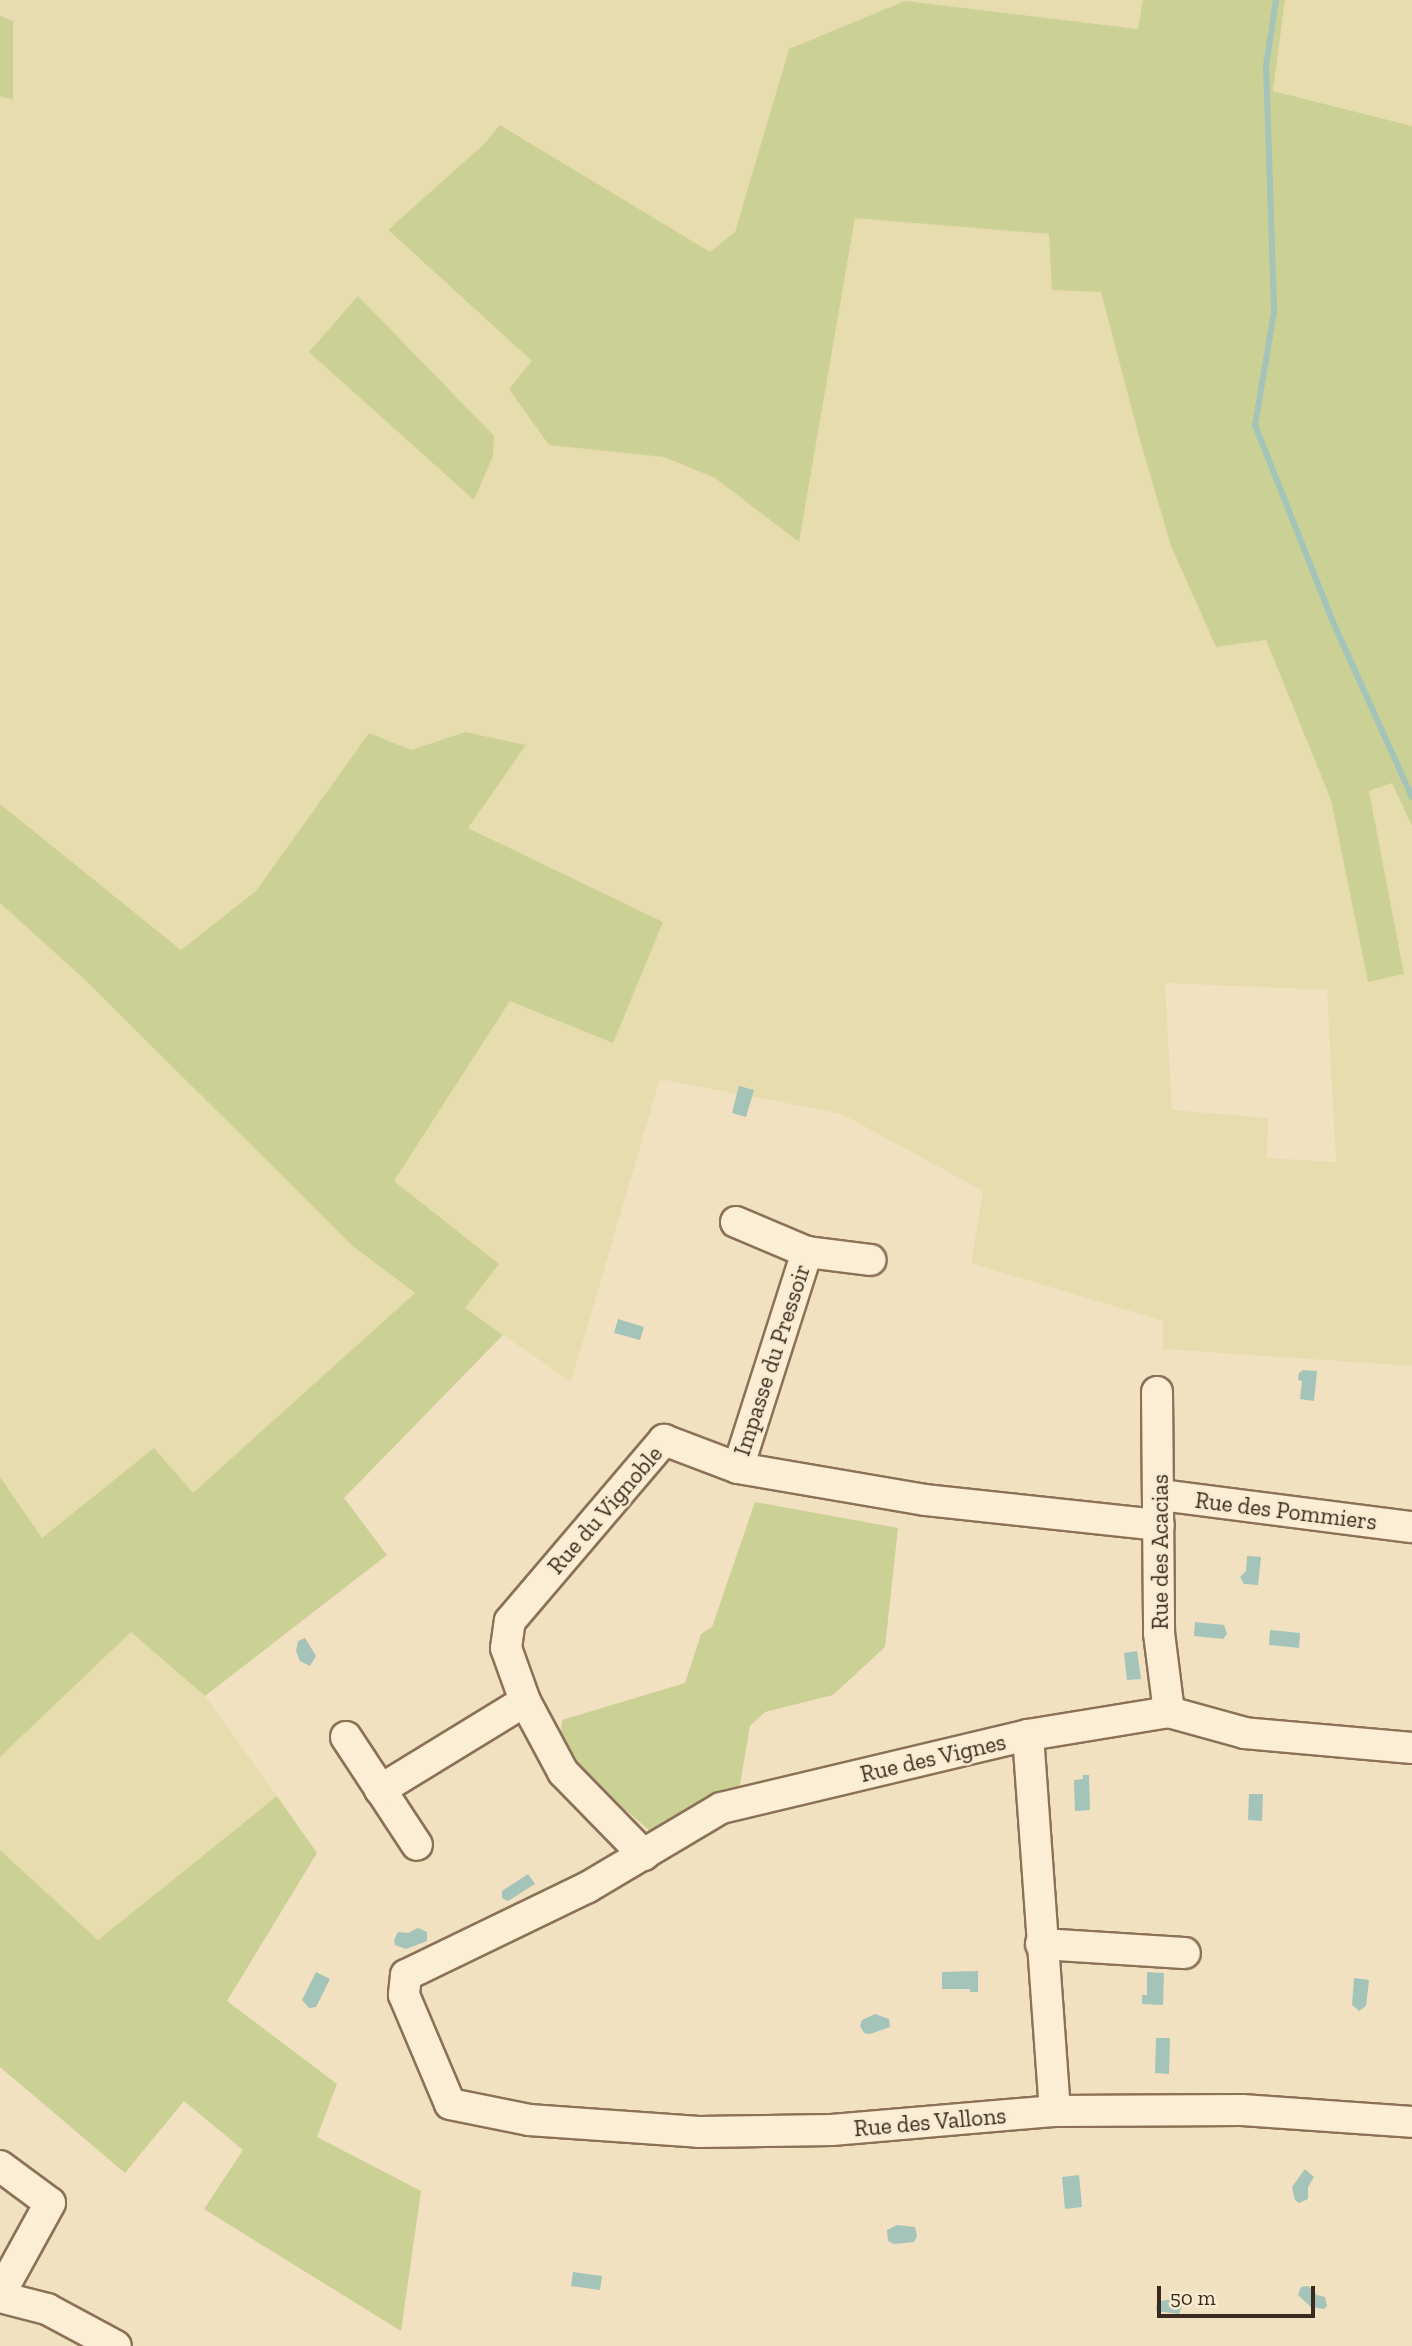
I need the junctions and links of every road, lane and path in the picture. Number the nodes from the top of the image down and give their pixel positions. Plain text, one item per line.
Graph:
1 (736, 1222) dead end
2 (807, 1252) junction
3 (871, 1260) dead end
4 (1157, 1392) dead end
5 (738, 1468) junction
6 (1161, 1495) junction
7 (1159, 1525) junction
8 (1412, 1527) edge
9 (524, 1701) junction
10 (1169, 1712) junction
11 (1028, 1735) junction
12 (345, 1737) dead end
13 (1412, 1748) edge
14 (380, 1790) junction
15 (417, 1845) dead end
16 (645, 1855) junction
17 (1041, 1944) junction
18 (1185, 1953) dead end
19 (450, 2104) joint
20 (1055, 2111) junction
21 (1412, 2122) edge
22 (0, 2166) edge
23 (0, 2295) edge
24 (116, 2346) edge

1 - 2 street, Impasse du Pressoir
2 - 3 street, Impasse du Pressoir
2 - 5 street, Impasse du Pressoir
4 - 6 street, Rue des Acacias
5 - 7 street, Rue du Vignoble
5 - 9 street, Rue du Vignoble
6 - 7 street, Rue des Acacias
6 - 8 street, Rue des Pommiers
7 - 10 street, Rue des Acacias
9 - 14 street
9 - 16 street, Rue du Vignoble
10 - 11 street, Rue des Vignes
10 - 13 street, Rue des Vignes
11 - 16 street, Rue des Vignes
11 - 17 street
12 - 14 street
14 - 15 street
16 - 19 street, Rue des Vignes
17 - 18 street
17 - 20 street
19 - 20 street, Rue des Vallons
20 - 21 street, Rue des Vallons
22 - 23 street
23 - 24 street

